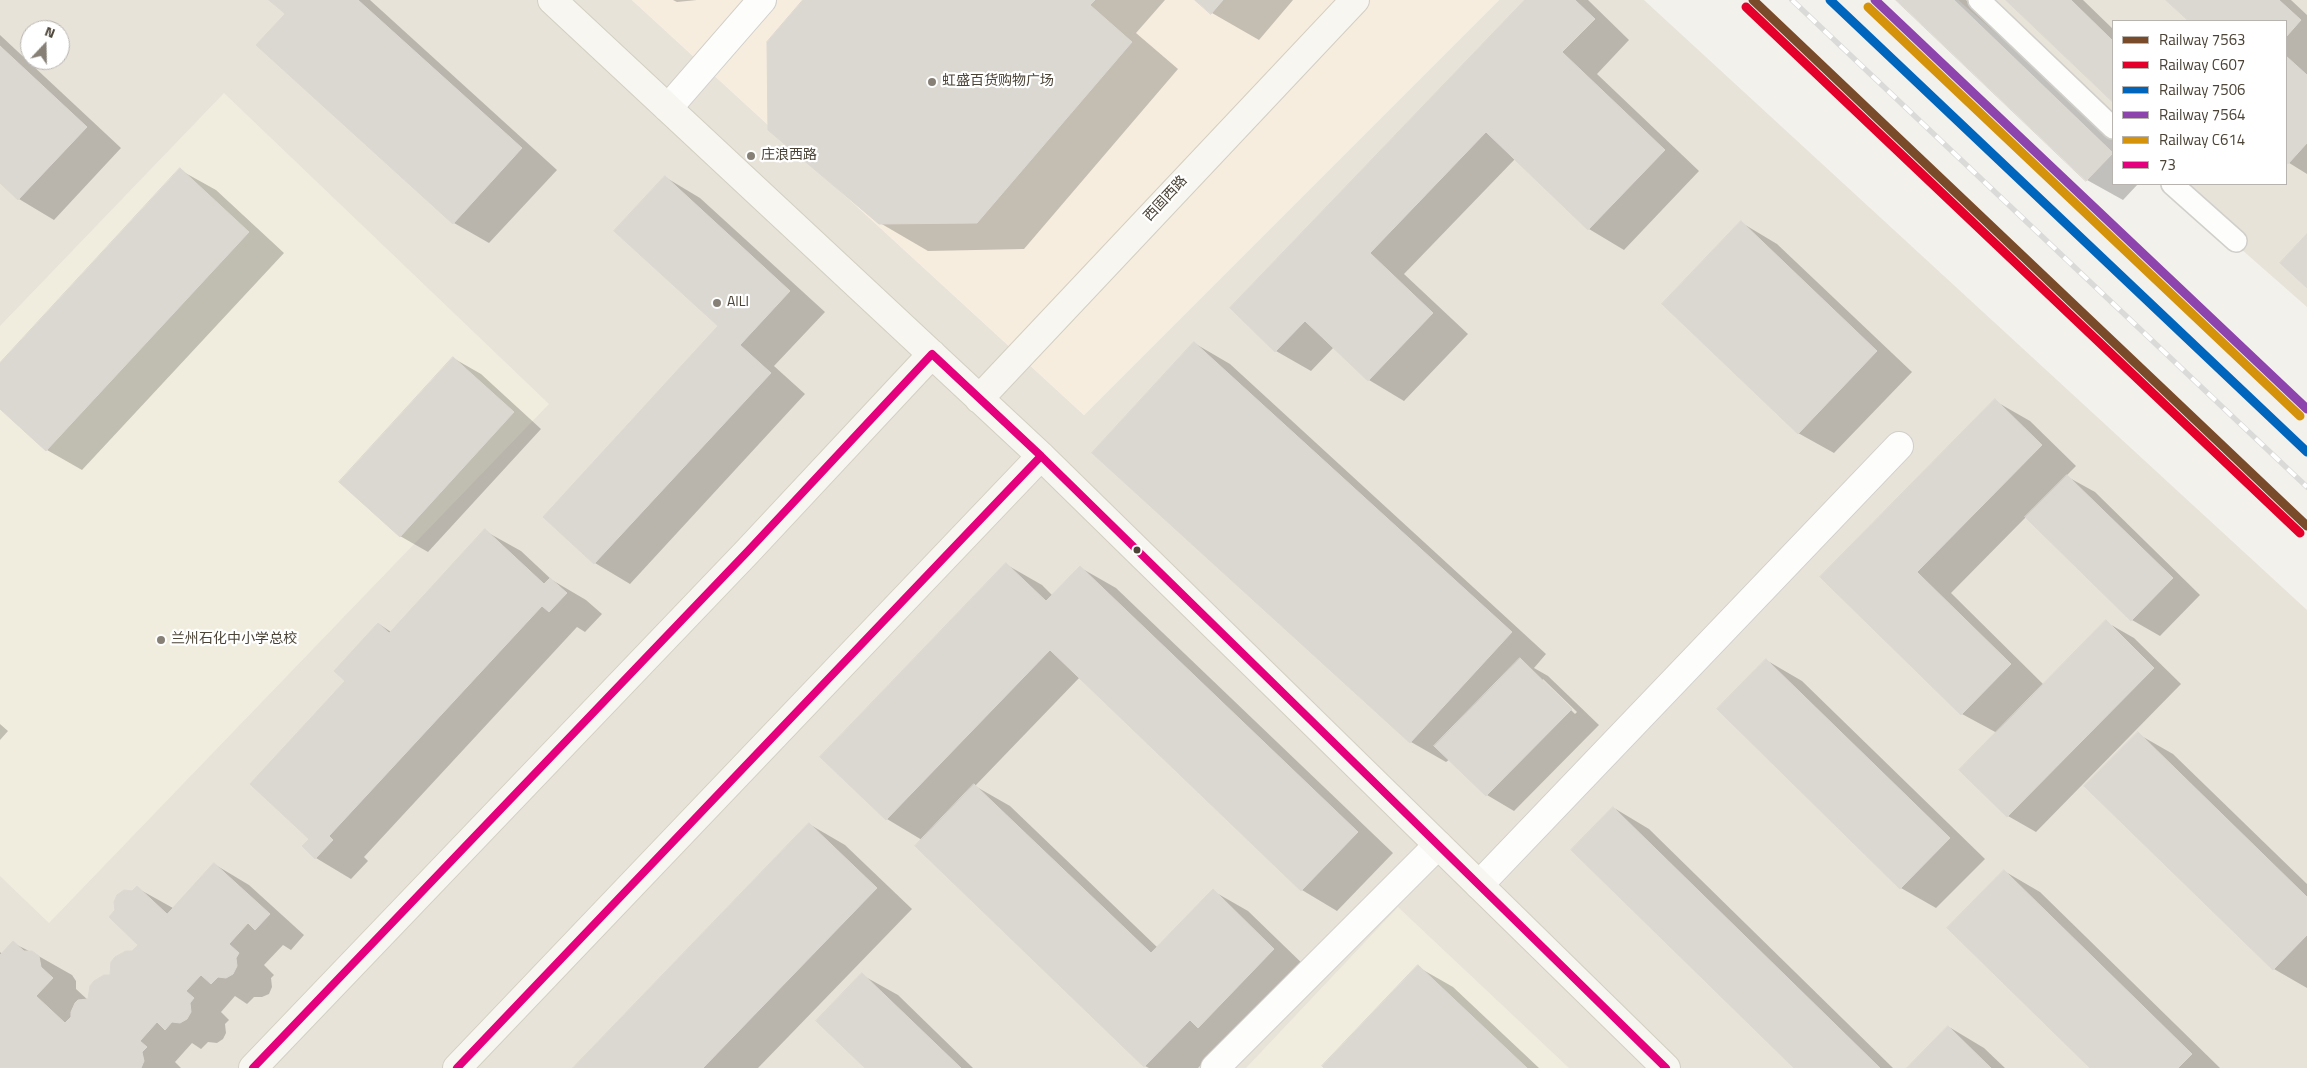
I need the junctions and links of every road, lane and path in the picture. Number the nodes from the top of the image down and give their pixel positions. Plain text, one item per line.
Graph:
1 (552, 0) edge
2 (762, 0) edge
3 (1355, 0) edge
4 (1979, 0) edge
5 (668, 108) junction
6 (2112, 127) edge
7 (2173, 185) edge
8 (2236, 241) dead end
9 (932, 354) junction
10 (979, 399) junction
11 (1899, 446) dead end
12 (1041, 456) junction
13 (1438, 845) junction
14 (1479, 885) junction
15 (252, 1068) edge
16 (457, 1068) edge
17 (1214, 1068) edge
18 (1666, 1068) edge

1 - 5 main road
2 - 5 street
3 - 10 main road, 西固西路
4 - 6 lane
5 - 9 main road
7 - 8 lane
9 - 10 main road
9 - 15 main road
10 - 12 main road
11 - 14 street
12 - 13 main road
12 - 16 main road
13 - 14 main road
13 - 17 street
14 - 18 main road

